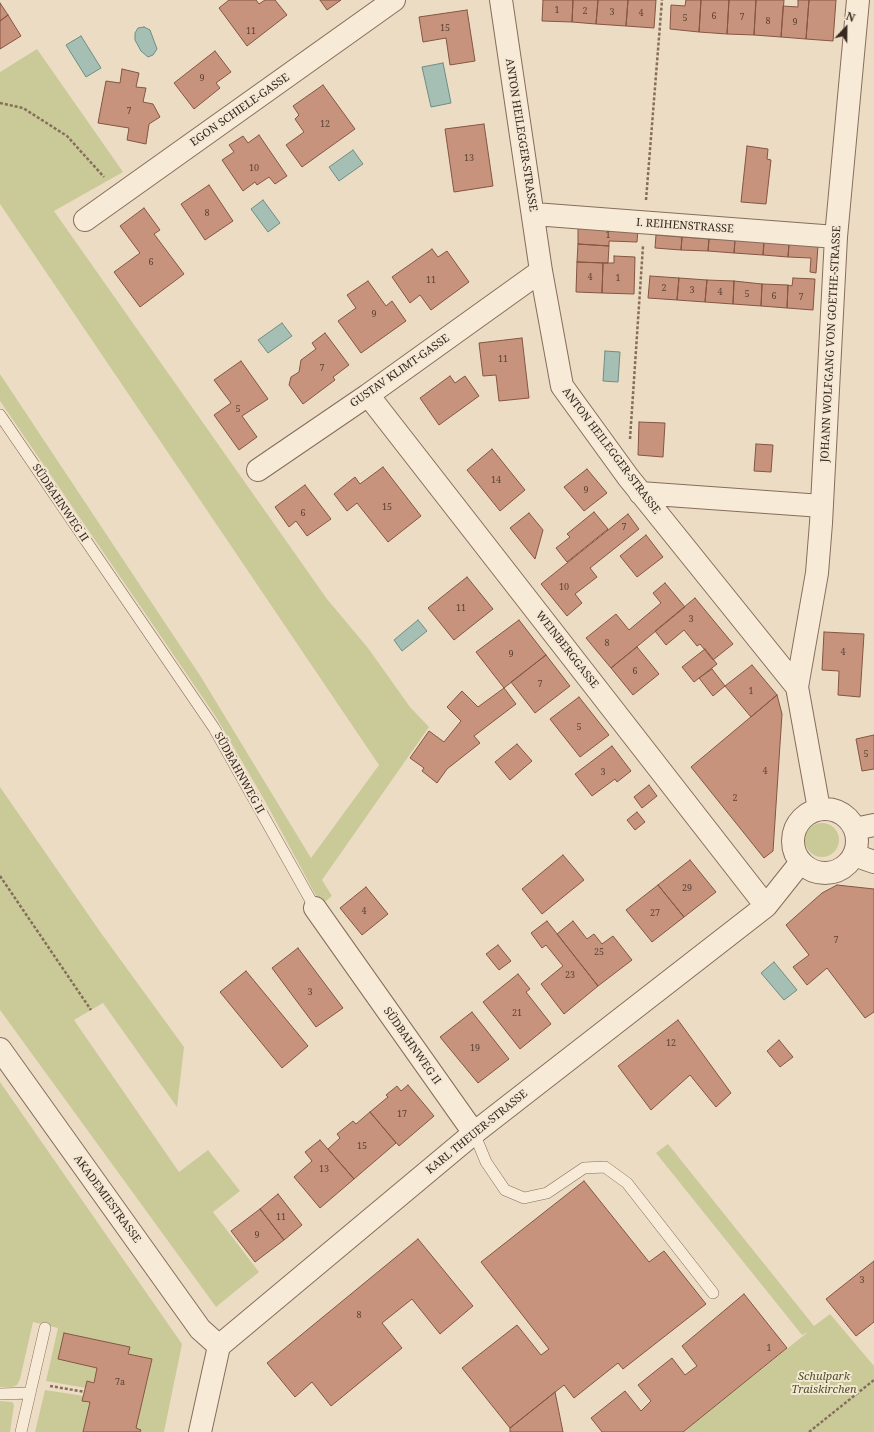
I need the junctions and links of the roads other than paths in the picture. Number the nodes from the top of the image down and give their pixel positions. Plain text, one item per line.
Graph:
1 (394, 0) edge
2 (500, 0) edge
3 (858, 0) edge
4 (534, 214) junction
5 (85, 220) dead end
6 (836, 237) junction
7 (541, 271) junction
8 (368, 394) junction
9 (0, 415) edge
10 (258, 470) dead end
11 (640, 493) junction
12 (822, 506) junction
13 (797, 687) junction
14 (819, 809) junction
15 (865, 827) edge
16 (864, 859) edge
17 (801, 862) junction
18 (766, 906) junction
19 (315, 908) joint
20 (0, 1049) edge
21 (474, 1133) junction
22 (713, 1293) dead end
23 (45, 1328) dead end
24 (219, 1346) junction
25 (31, 1388) junction
26 (0, 1394) edge
27 (21, 1432) edge
28 (200, 1432) edge

1 - 5 street, EGON SCHIELE-GASSE
2 - 4 street, ANTON HEILEGGER-STRASSE
3 - 6 street, JOHANN WOLFGANG VON GOETHE-STRASSE
4 - 6 street, I. REIHENSTRASSE
4 - 7 street, ANTON HEILEGGER-STRASSE
6 - 12 street, JOHANN WOLFGANG VON GOETHE-STRASSE
7 - 8 street, GUSTAV KLIMT-GASSE
7 - 11 street, ANTON HEILEGGER-STRASSE
8 - 10 street, GUSTAV KLIMT-GASSE
8 - 18 street, WEINBERGGASSE
9 - 19 lane, SÜDBAHNWEG II
11 - 12 street
11 - 13 street, ANTON HEILEGGER-STRASSE
12 - 13 street, JOHANN WOLFGANG VON GOETHE-STRASSE
13 - 14 street, ANTON HEILEGGER-STRASSE
14 - 15 street
14 - 17 street
15 - 16 street
16 - 17 street
17 - 18 street, KARL THEUER-STRASSE
18 - 21 street, KARL THEUER-STRASSE
19 - 21 street, SÜDBAHNWEG II
20 - 24 street, AKADEMIESTRASSE
21 - 22 lane
21 - 24 street, KARL THEUER-STRASSE
23 - 25 lane
24 - 28 street
25 - 26 lane
25 - 27 lane

